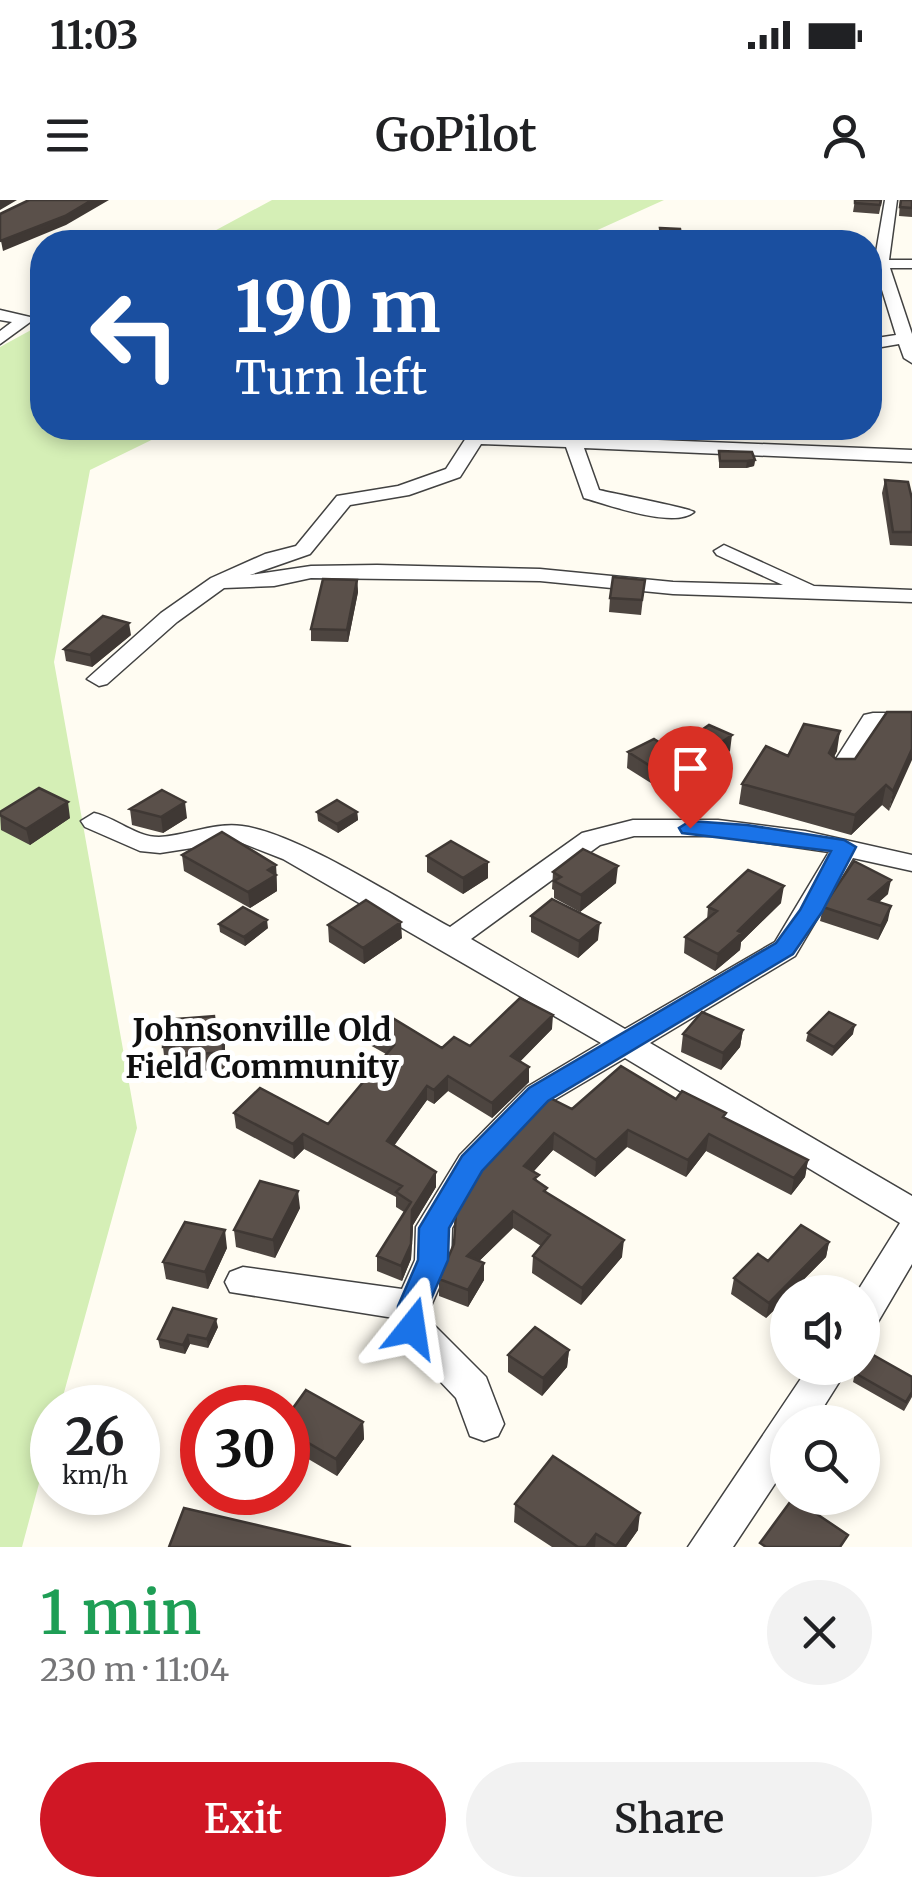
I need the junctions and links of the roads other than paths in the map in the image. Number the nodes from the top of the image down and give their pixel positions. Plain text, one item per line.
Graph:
1 (891, 200) edge
2 (882, 252) edge
3 (882, 264) edge
4 (912, 264) edge
5 (882, 270) edge
6 (0, 315) edge
7 (905, 338) junction
8 (0, 339) edge
9 (882, 342) edge
10 (912, 358) edge
11 (467, 440) edge
12 (550, 440) edge
13 (573, 442) junction
14 (912, 456) edge
15 (684, 512) dead end
16 (724, 550) dead end
17 (218, 582) junction
18 (815, 592) junction
19 (912, 596) edge
20 (100, 679) dead end
21 (912, 720) edge
22 (842, 770) edge
23 (94, 821) dead end
24 (844, 847) junction
25 (912, 864) edge
26 (450, 940) junction
27 (623, 1044) junction
28 (912, 1213) edge
29 (912, 1234) edge
30 (243, 1282) dead end
31 (880, 1286) edge
32 (413, 1306) junction
33 (484, 1424) dead end
34 (770, 1457) edge
35 (710, 1547) edge

1 - 2 street
3 - 4 street
5 - 7 street
6 - 8 street
7 - 9 street
7 - 10 street
11 - 17 street
12 - 13 street
13 - 14 street
13 - 15 street
16 - 18 street
17 - 18 street
17 - 20 street
18 - 19 street
21 - 22 street
23 - 26 street
24 - 25 street
24 - 26 street
24 - 27 street
26 - 27 street
27 - 28 street
27 - 32 street
29 - 31 street
30 - 32 street
32 - 33 street
34 - 35 street

